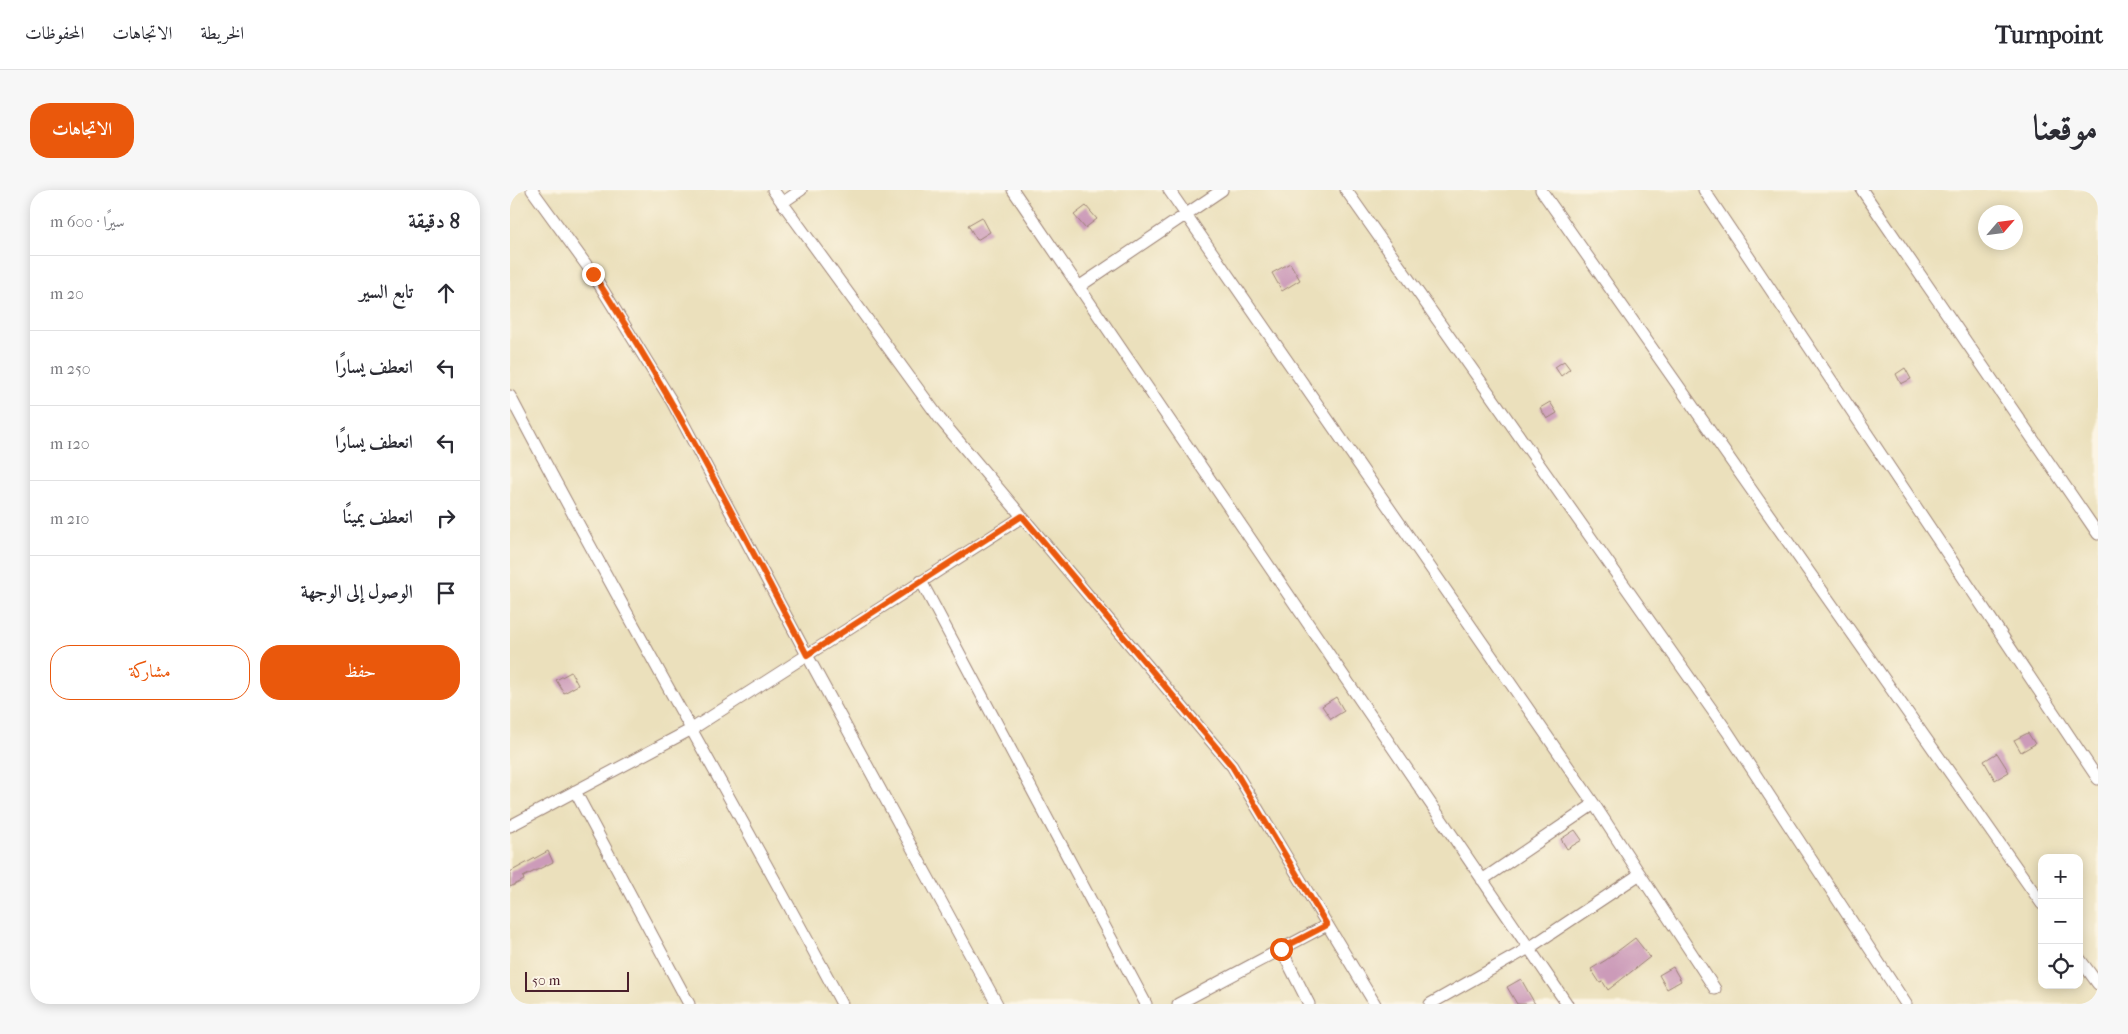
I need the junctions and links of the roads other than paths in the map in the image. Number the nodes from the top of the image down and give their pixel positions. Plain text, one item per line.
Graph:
1 (532, 190) edge
2 (774, 190) edge
3 (801, 190) edge
4 (1013, 190) edge
5 (1169, 190) edge
6 (1222, 190) edge
7 (1346, 190) edge
8 (1541, 190) edge
9 (1704, 190) edge
10 (1862, 190) edge
11 (782, 203) junction
12 (1186, 214) junction
13 (1080, 286) junction
14 (510, 396) edge
15 (1022, 516) junction
16 (2098, 534) edge
17 (921, 581) junction
18 (807, 655) junction
19 (692, 729) junction
20 (2094, 763) edge
21 (2098, 779) edge
22 (575, 791) junction
23 (1594, 804) junction
24 (510, 826) edge
25 (1640, 874) junction
26 (1482, 880) junction
27 (2038, 899) edge
28 (1327, 925) junction
29 (1528, 948) junction
30 (1281, 949) junction
31 (2083, 963) edge
32 (2098, 984) edge
33 (1715, 989) dead end
34 (689, 1004) edge
35 (842, 1004) edge
36 (997, 1004) edge
37 (1146, 1004) edge
38 (1178, 1004) edge
39 (1309, 1004) edge
40 (1375, 1004) edge
41 (1430, 1004) edge
42 (1568, 1004) edge
43 (1906, 1004) edge

1 - 18 street
2 - 11 street
3 - 11 street
4 - 13 street
5 - 12 street
6 - 12 street
7 - 43 street
8 - 27 street
9 - 20 street
10 - 16 street
11 - 15 street
12 - 13 street
12 - 23 street
13 - 26 street
14 - 19 street
15 - 17 street
15 - 28 street
17 - 18 street
17 - 37 street
18 - 19 street
18 - 36 street
19 - 22 street
19 - 35 street
20 - 21 street
22 - 24 street
22 - 34 street
23 - 25 street
23 - 26 street
25 - 29 street
25 - 33 street
26 - 29 street
28 - 30 street
28 - 40 street
29 - 41 street
29 - 42 street
30 - 38 street
30 - 39 street
31 - 32 street

